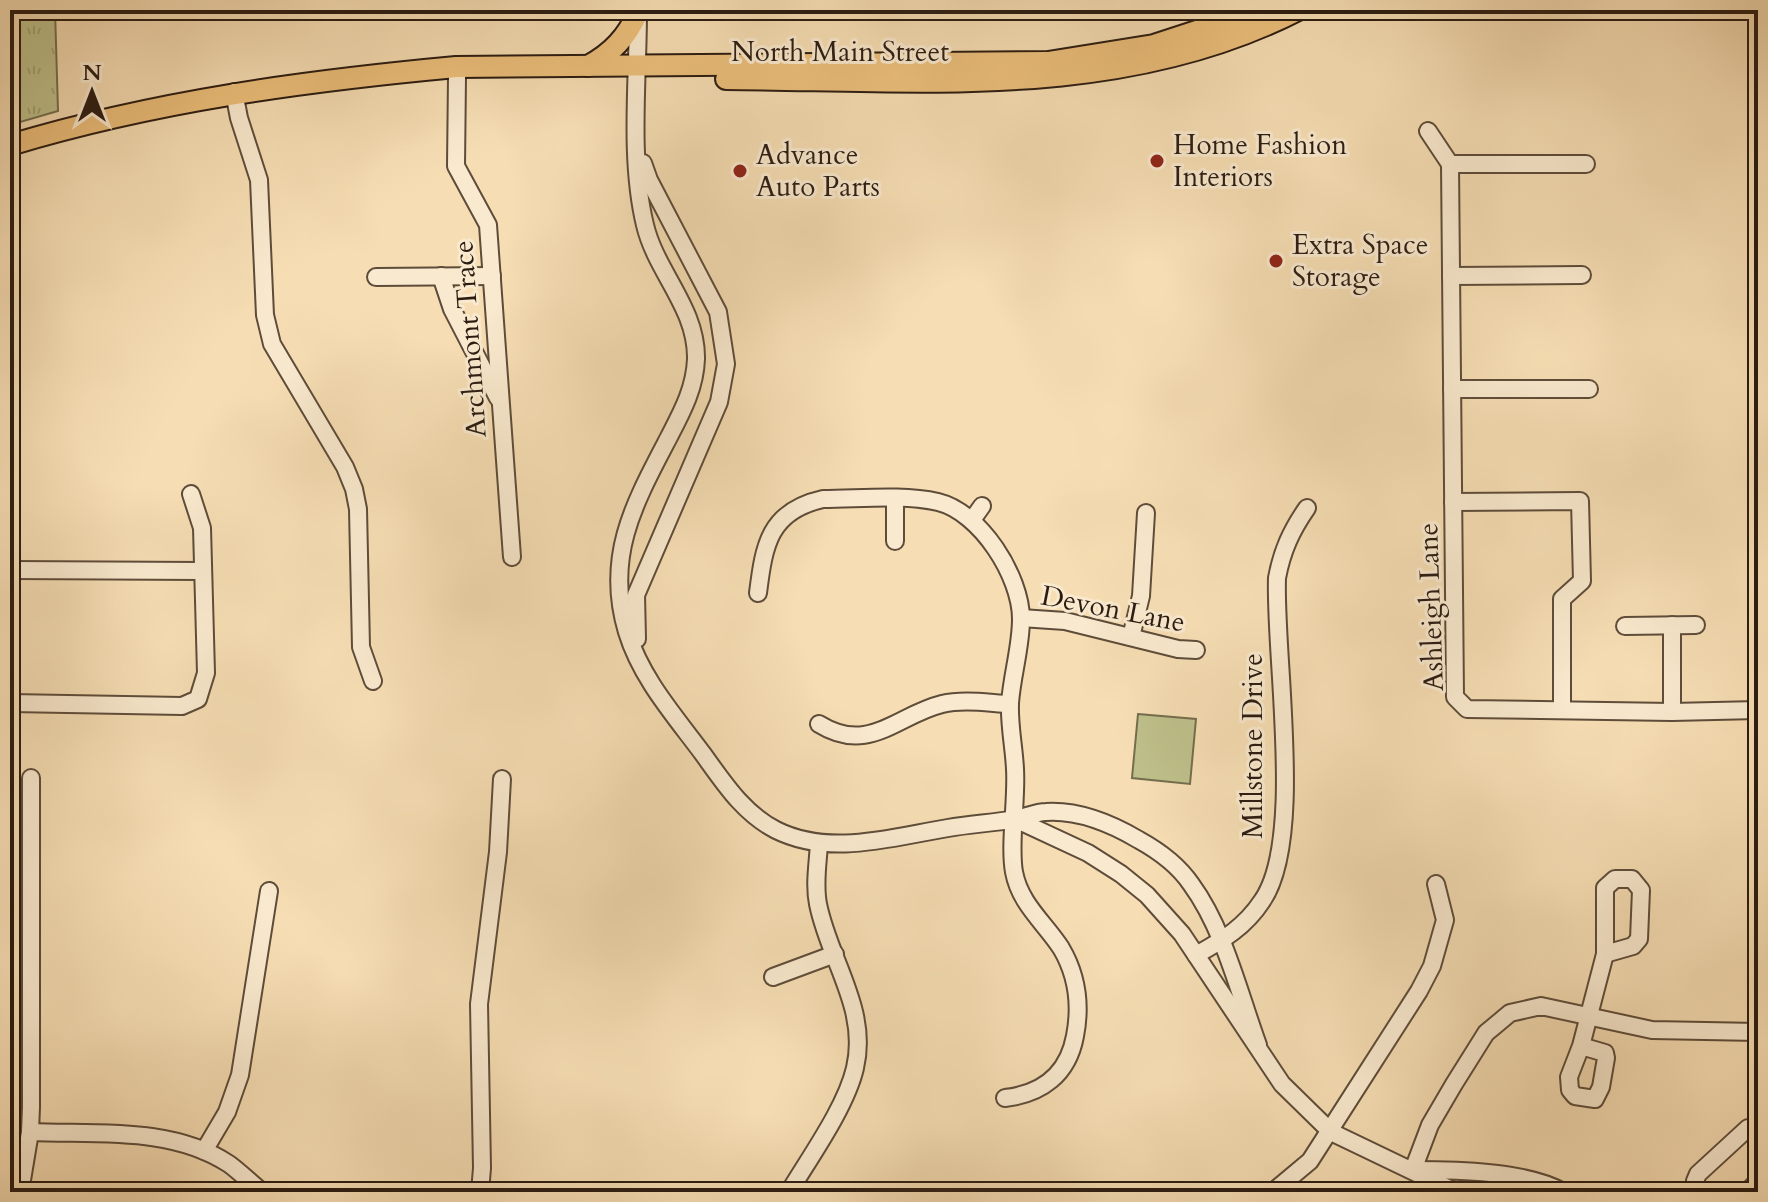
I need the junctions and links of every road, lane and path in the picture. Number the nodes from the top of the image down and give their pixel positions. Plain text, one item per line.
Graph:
1 (1261, 10) edge
2 (1298, 10) edge
3 (638, 11) edge
4 (587, 66) junction
5 (638, 72) junction
6 (370, 75) junction
7 (457, 77) junction
8 (771, 80) junction
9 (234, 92) junction
10 (800, 99) dead end
11 (1428, 131) dead end
12 (637, 142) junction
13 (10, 145) edge
14 (1450, 164) junction
15 (1586, 164) dead end
16 (1582, 275) dead end
17 (441, 276) junction
18 (492, 276) junction
19 (1451, 276) junction
20 (376, 277) dead end
21 (1452, 389) junction
22 (1589, 389) dead end
23 (501, 404) junction
24 (191, 494) dead end
25 (895, 499) junction
26 (1453, 502) junction
27 (1307, 508) dead end
28 (1146, 513) dead end
29 (895, 541) dead end
30 (512, 557) dead end
31 (10, 570) edge
32 (202, 571) junction
33 (758, 593) dead end
34 (1021, 618) junction
35 (1672, 625) junction
36 (1696, 625) dead end
37 (1625, 626) dead end
38 (1131, 637) junction
39 (1196, 650) dead end
40 (639, 663) junction
41 (373, 681) dead end
42 (10, 703) edge
43 (1010, 704) junction
44 (1562, 710) junction
45 (1758, 710) edge
46 (1672, 712) junction
47 (819, 724) dead end
48 (31, 778) dead end
49 (502, 779) dead end
50 (1015, 819) junction
51 (819, 843) junction
52 (1436, 884) dead end
53 (269, 891) dead end
54 (1220, 941) junction
55 (835, 954) junction
56 (1605, 954) dead end
57 (1196, 955) junction
58 (773, 977) dead end
59 (1589, 1016) junction
60 (1758, 1032) edge
61 (1258, 1045) junction
62 (1581, 1046) dead end
63 (1005, 1098) dead end
64 (1758, 1128) edge
65 (30, 1132) junction
66 (1331, 1132) junction
67 (204, 1151) junction
68 (1413, 1170) junction
69 (1758, 1181) edge
70 (20, 1192) edge
71 (262, 1192) edge
72 (480, 1192) edge
73 (789, 1192) edge
74 (1265, 1192) edge
75 (1274, 1192) edge
76 (1456, 1192) edge
77 (1563, 1192) edge
78 (1700, 1192) edge
79 (1747, 1192) edge

1 - 5 main road, North Main Street
2 - 8 main road, North Main Street
3 - 4 main road
3 - 5 street
4 - 5 main road, North Main Street
4 - 6 main road, North Main Street
5 - 7 main road, North Main Street
5 - 8 main road, North Main Street
5 - 12 street
6 - 7 main road, North Main Street
6 - 9 main road, North Main Street
7 - 18 street, Archmont Trace
8 - 10 main road
9 - 13 main road, North Main Street
9 - 41 street
11 - 14 street
12 - 40 street
12 - 40 street
14 - 15 street
14 - 19 street, Ashleigh Lane
16 - 19 street
17 - 18 street
17 - 20 street
17 - 23 street
18 - 23 street, Archmont Trace
19 - 21 street, Ashleigh Lane
21 - 22 street
21 - 26 street, Ashleigh Lane
23 - 30 street, Archmont Trace
24 - 32 street
25 - 29 street
25 - 33 street
25 - 34 street
26 - 44 street, Ashleigh Lane
26 - 44 street, Ashleigh Lane
27 - 54 street, Millstone Drive
28 - 38 street
31 - 32 street
32 - 42 street
34 - 38 street, Devon Lane
34 - 43 street
35 - 36 street
35 - 37 street
35 - 46 street
38 - 39 street, Devon Lane
40 - 51 street
43 - 47 street
43 - 50 street
44 - 46 street, Ashleigh Lane
45 - 46 street, Ashleigh Lane
48 - 65 street
49 - 72 street
50 - 51 street
50 - 54 street
50 - 57 street
50 - 63 street
51 - 55 street
52 - 66 street
53 - 67 street
54 - 57 street, Millstone Drive
54 - 61 street
55 - 58 street
55 - 73 street
56 - 59 street
57 - 61 street
59 - 60 street
59 - 62 street
59 - 68 street
61 - 66 street
64 - 78 street
65 - 67 street
65 - 70 street
66 - 68 street
66 - 75 street
67 - 71 street
68 - 76 street
68 - 77 street
69 - 79 street
74 - 75 street

